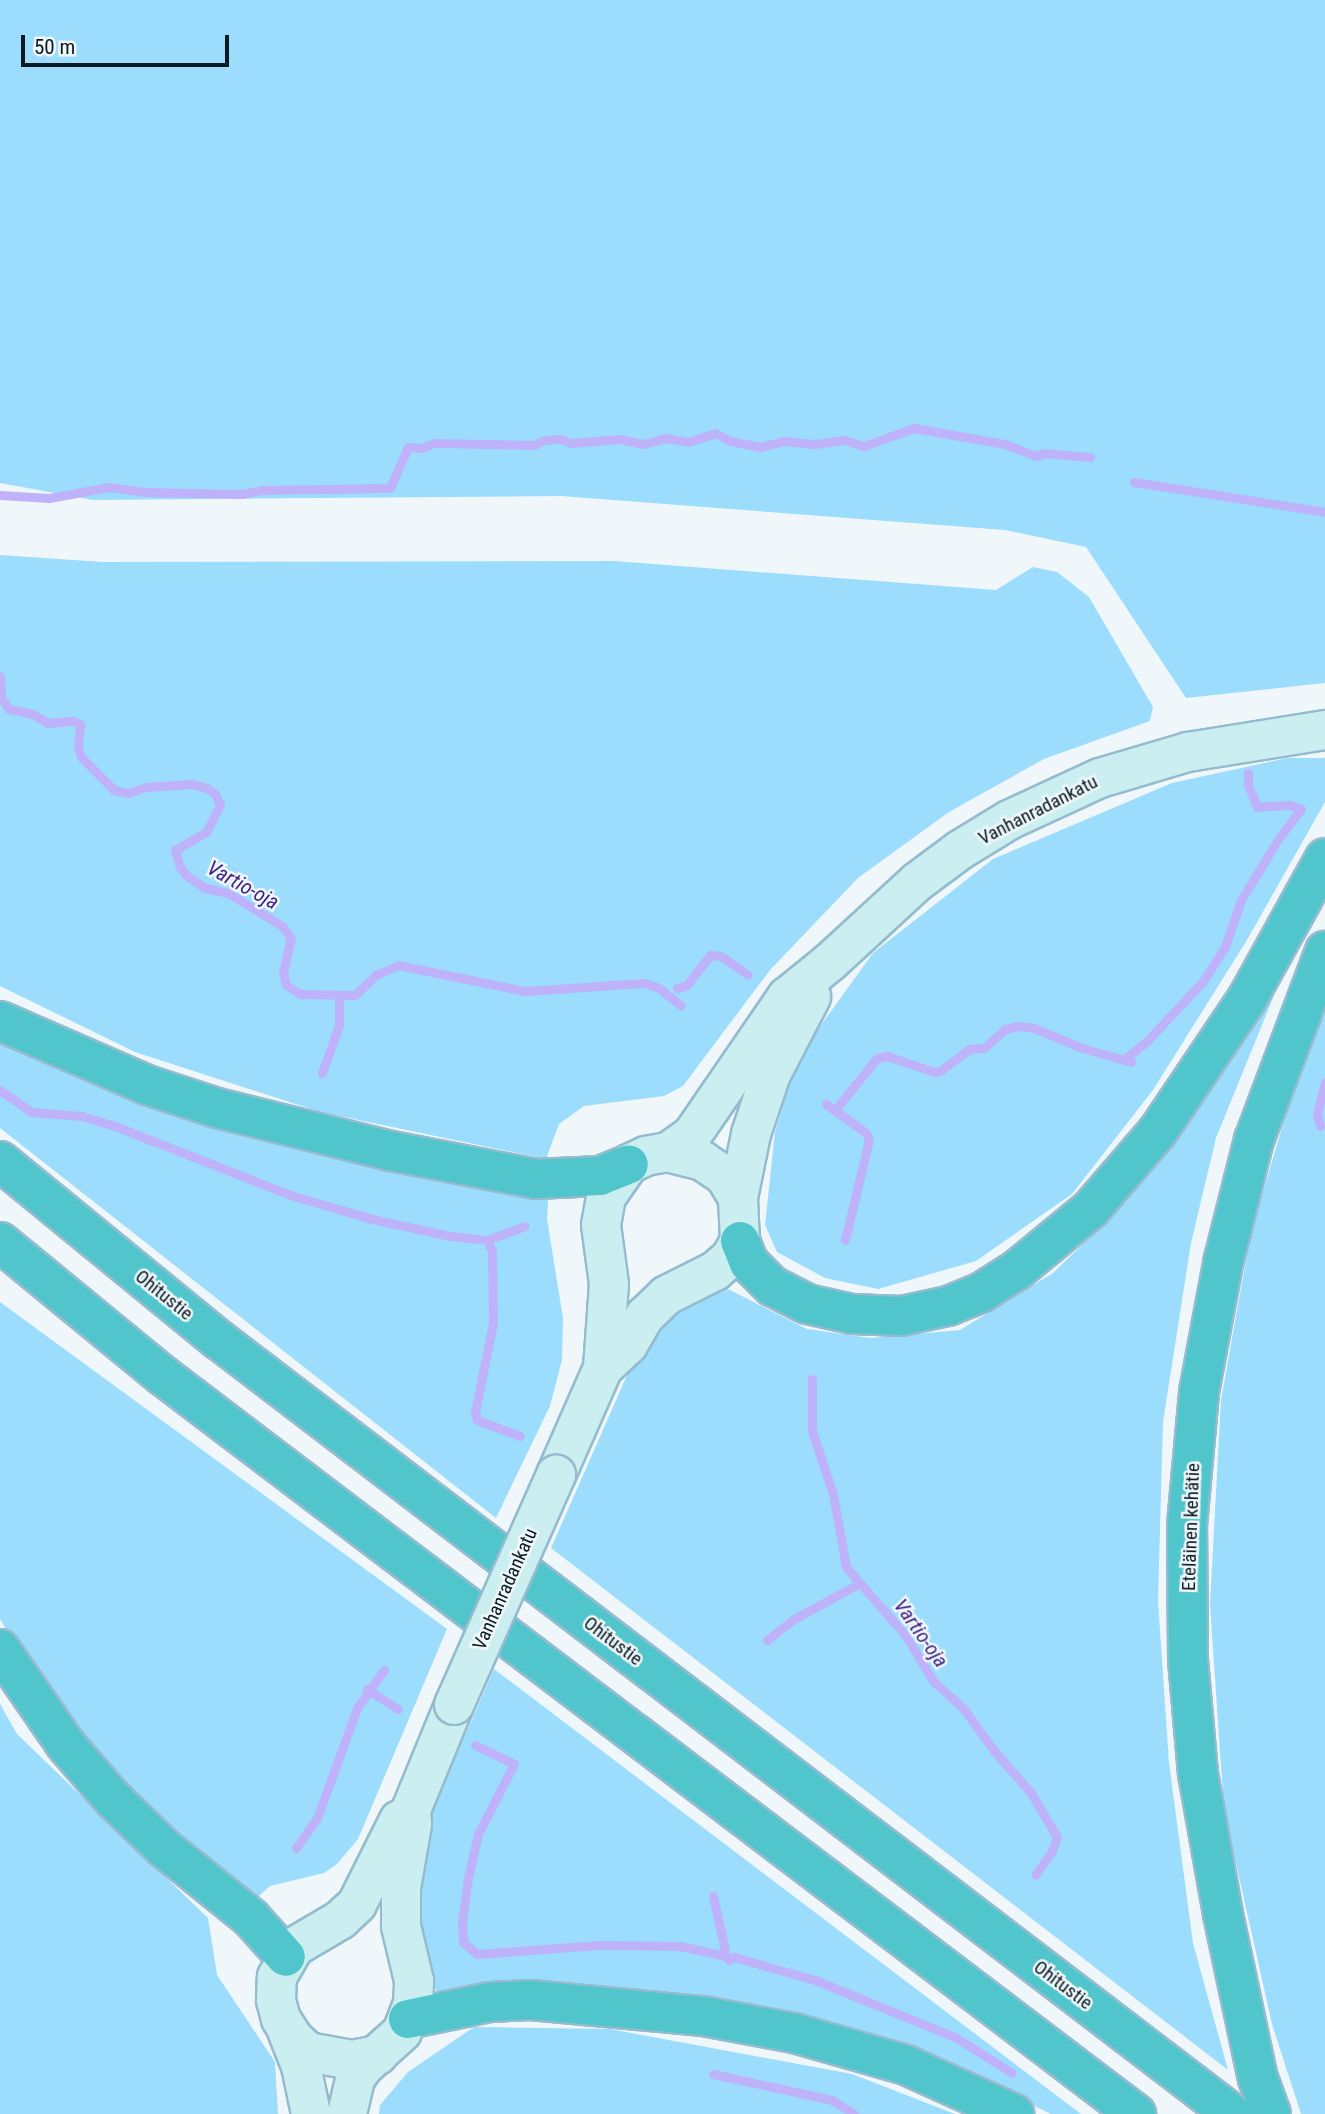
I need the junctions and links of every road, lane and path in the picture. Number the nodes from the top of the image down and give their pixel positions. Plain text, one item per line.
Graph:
1 (1325, 730) edge
2 (1325, 858) edge
3 (1325, 951) edge
4 (830, 962) junction
5 (0, 1021) edge
6 (668, 1152) junction
7 (0, 1161) edge
8 (629, 1164) junction
9 (738, 1198) junction
10 (740, 1241) junction
11 (0, 1242) edge
12 (603, 1368) junction
13 (0, 1649) edge
14 (411, 1810) junction
15 (286, 1957) junction
16 (408, 2019) junction
17 (285, 2026) junction
18 (378, 2055) junction
19 (311, 2114) edge
20 (347, 2114) edge
21 (1014, 2114) edge
22 (1136, 2114) edge
23 (1232, 2114) edge
24 (1271, 2114) edge

1 - 4 street, Vanhanradankatu
2 - 10 highway
3 - 24 highway, Eteläinen kehätie
4 - 6 street, Vanhanradankatu
4 - 9 street, Vanhanradankatu
5 - 8 highway
6 - 8 street, Vanhanradankatu
6 - 9 street
7 - 23 highway, Ohitustie
8 - 12 street, Vanhanradankatu
9 - 10 street, Vanhanradankatu
10 - 12 street, Vanhanradankatu
11 - 22 highway
12 - 14 street, Vanhanradankatu, bridge
13 - 15 highway
14 - 15 street, Vanhanradankatu
14 - 16 street, Vanhanradankatu
15 - 17 street
16 - 18 street, Vanhanradankatu
16 - 21 highway
17 - 18 street
17 - 19 street
18 - 20 street, Vanhanradankatu

